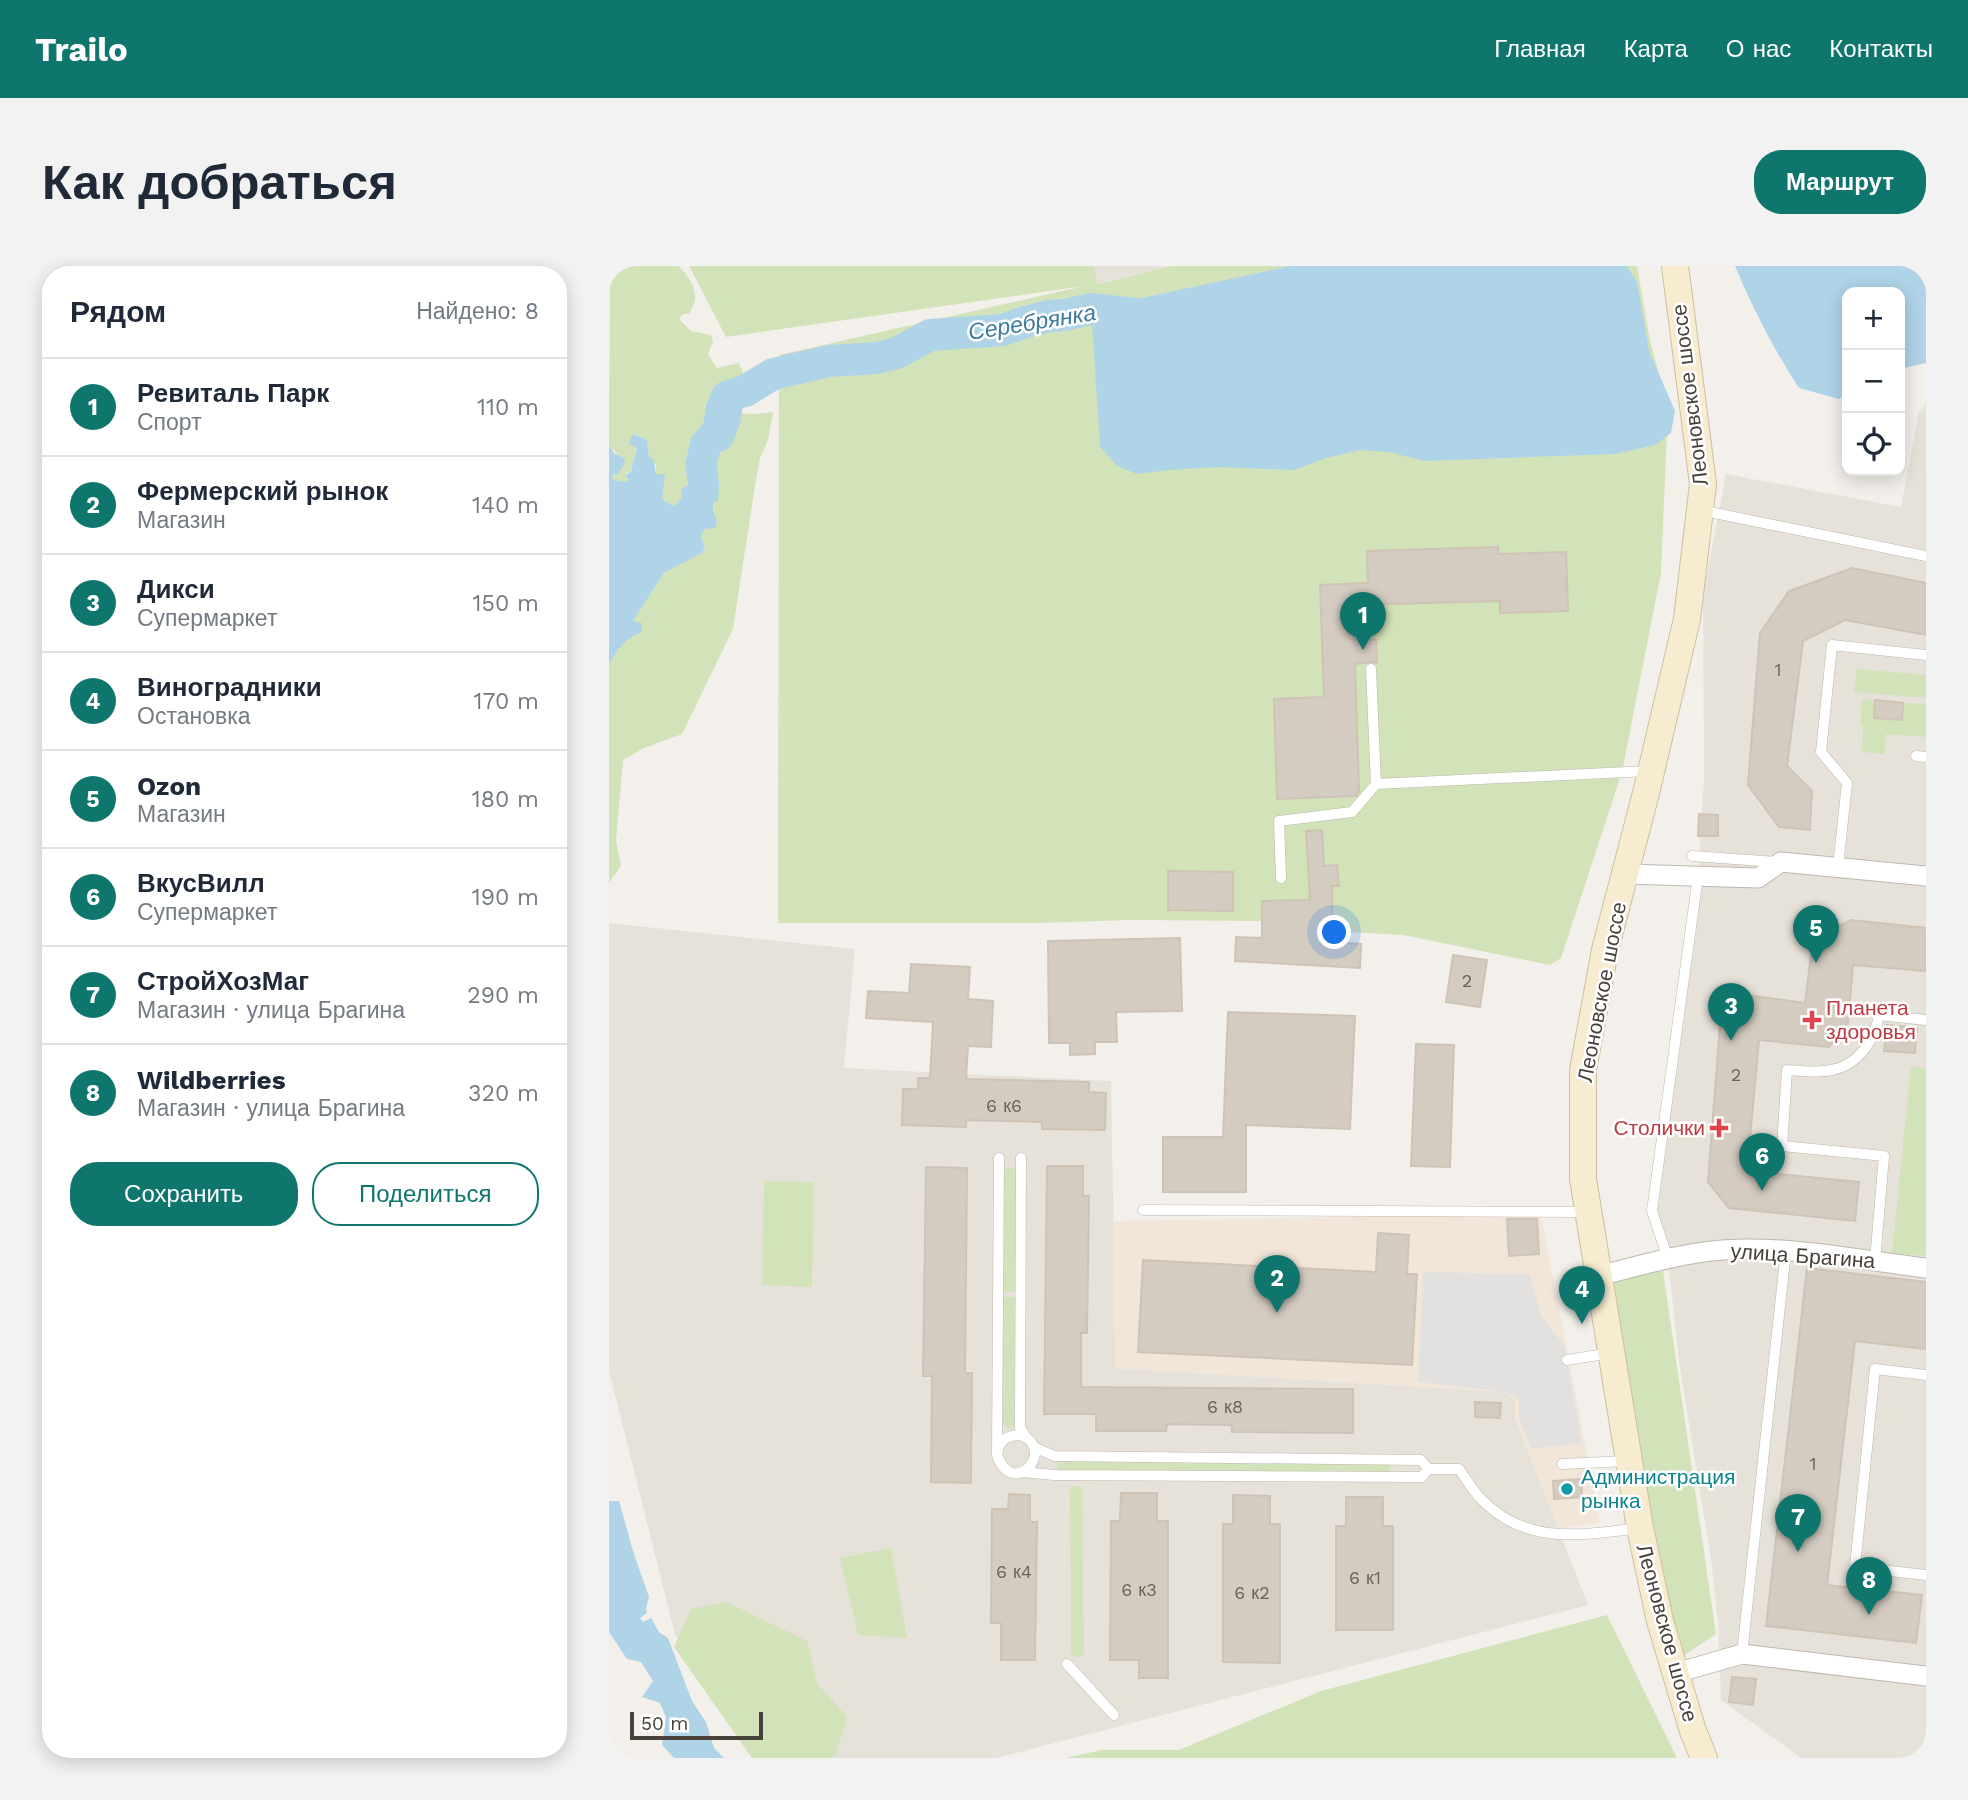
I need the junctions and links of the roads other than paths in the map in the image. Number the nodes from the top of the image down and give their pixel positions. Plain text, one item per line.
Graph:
1 (1675, 266) edge
2 (1700, 510) junction
3 (1926, 556) edge
4 (1926, 655) edge
5 (1371, 669) dead end
6 (1652, 771) junction
7 (1376, 784) junction
8 (1692, 856) dead end
9 (1781, 862) junction
10 (1838, 867) junction
11 (1625, 874) junction
12 (1698, 876) junction
13 (1926, 876) edge
14 (1281, 878) dead end
15 (1926, 1020) edge
16 (999, 1158) dead end
17 (1021, 1158) dead end
18 (1143, 1210) dead end
19 (1588, 1212) junction
20 (1786, 1251) junction
21 (1668, 1259) junction
22 (1875, 1261) junction
23 (1926, 1268) edge
24 (1598, 1276) junction
25 (1611, 1353) junction
26 (1567, 1360) dead end
27 (1926, 1375) edge
28 (1026, 1437) junction
29 (1034, 1447) junction
30 (997, 1455) junction
31 (1629, 1461) junction
32 (1562, 1464) dead end
33 (1428, 1469) junction
34 (1022, 1472) junction
35 (1640, 1528) junction
36 (1926, 1575) edge
37 (1742, 1654) junction
38 (1067, 1664) dead end
39 (1676, 1673) junction
40 (1926, 1676) edge
41 (1114, 1715) dead end
42 (1704, 1758) edge

1 - 2 main road, Леоновское шоссе
2 - 3 lane
2 - 6 main road, Леоновское шоссе
4 - 10 lane
5 - 7 lane
6 - 7 lane
6 - 11 main road, Леоновское шоссе
7 - 14 lane
8 - 9 lane
9 - 10 street
9 - 12 street
10 - 13 street
11 - 12 street
11 - 19 main road, Леоновское шоссе
12 - 21 lane
15 - 22 lane
16 - 30 lane
17 - 28 lane
18 - 19 lane
19 - 24 main road, Леоновское шоссе
20 - 21 street, улица Брагина
20 - 22 street, улица Брагина
20 - 37 lane
21 - 24 street, улица Брагина
22 - 23 street, улица Брагина
24 - 25 main road, Леоновское шоссе
25 - 26 lane
25 - 31 main road, Леоновское шоссе
27 - 36 lane
28 - 29 lane
28 - 30 lane
29 - 33 lane
29 - 34 lane
30 - 34 lane
31 - 32 lane
31 - 35 main road, Леоновское шоссе
33 - 34 lane
33 - 35 lane
35 - 39 main road, Леоновское шоссе
37 - 39 street
37 - 40 street
38 - 41 lane
39 - 42 main road, Леоновское шоссе

